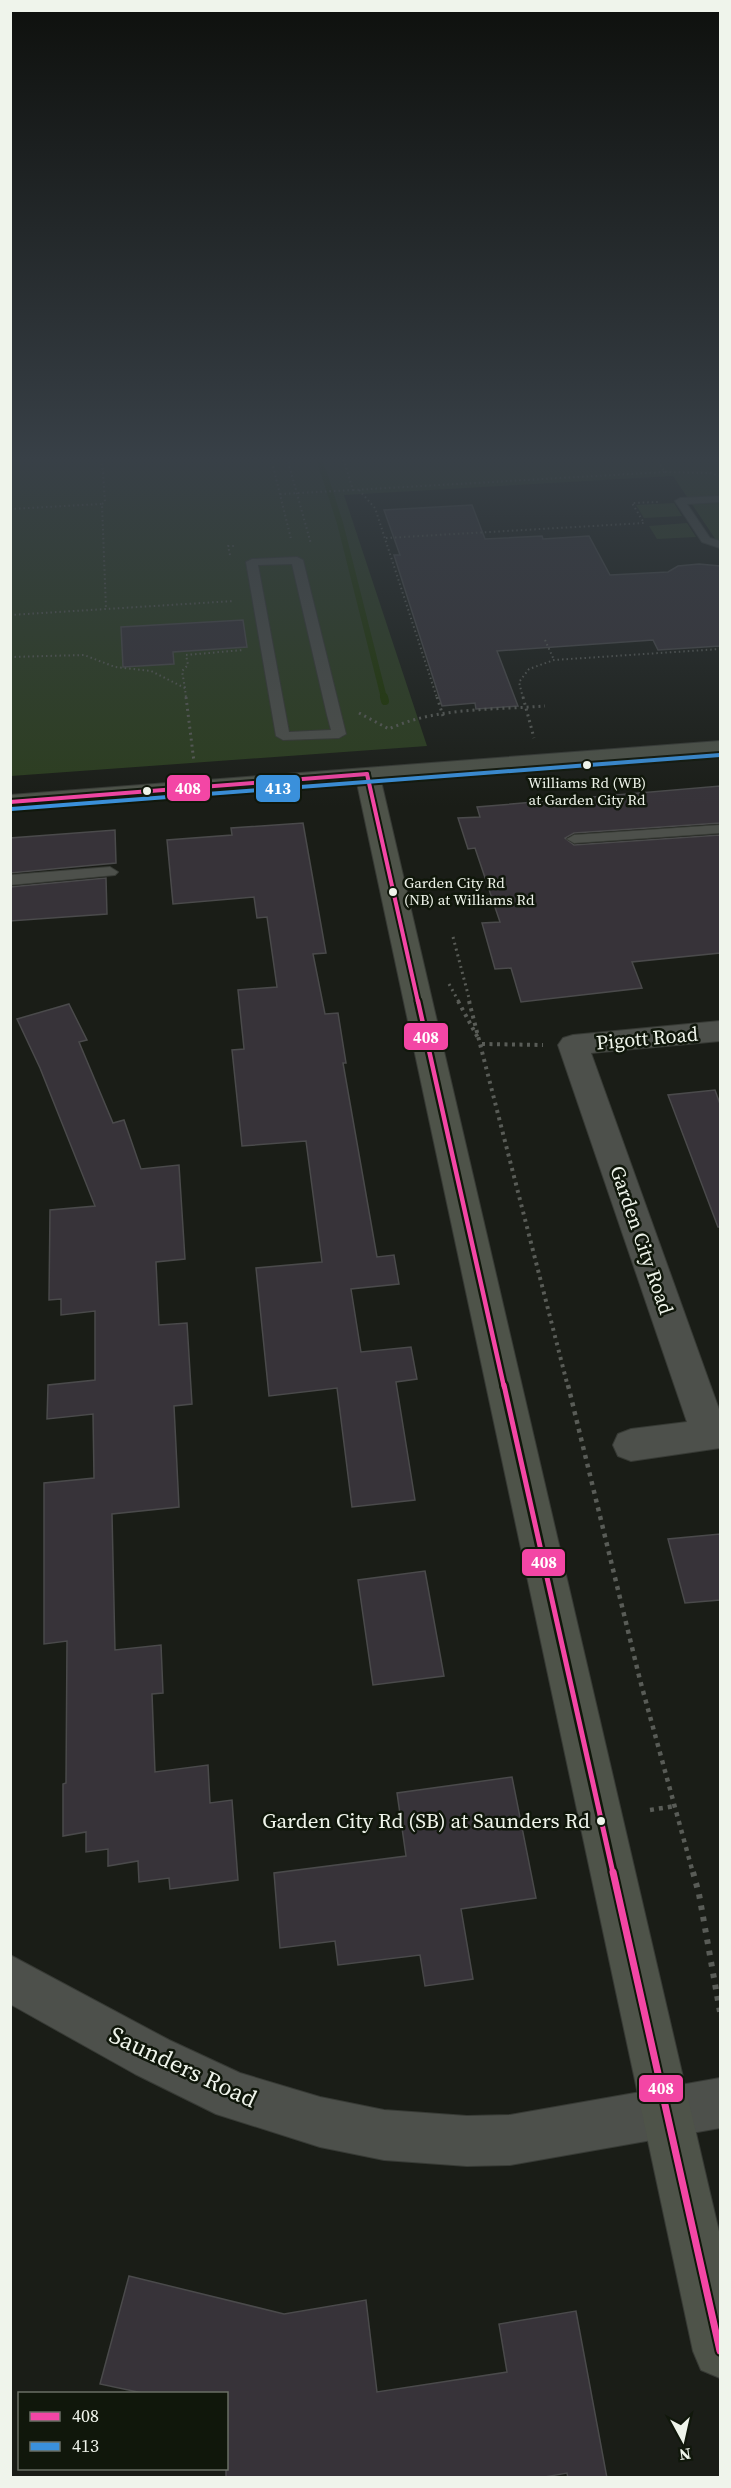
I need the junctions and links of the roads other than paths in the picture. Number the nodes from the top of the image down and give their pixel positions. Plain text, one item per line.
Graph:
1 (254, 574) edge
2 (300, 574) edge
3 (339, 734) joint
4 (720, 748) edge
5 (367, 774) junction
6 (10, 802) edge
7 (720, 829) edge
8 (574, 839) dead end
9 (110, 872) dead end
10 (10, 880) edge
11 (720, 1031) edge
12 (573, 1045) joint
13 (715, 1434) edge
14 (631, 1445) dead end
15 (10, 1978) edge
16 (720, 2103) edge
17 (667, 2114) junction
18 (720, 2351) edge

1 - 3 lane
2 - 3 lane
4 - 5 street
5 - 6 street
5 - 17 street
7 - 8 lane
9 - 10 lane
11 - 12 street, Pigott Road
12 - 13 street, Garden City Road
13 - 14 street
15 - 17 street, Saunders Road
16 - 17 street, Saunders Road
17 - 18 street

